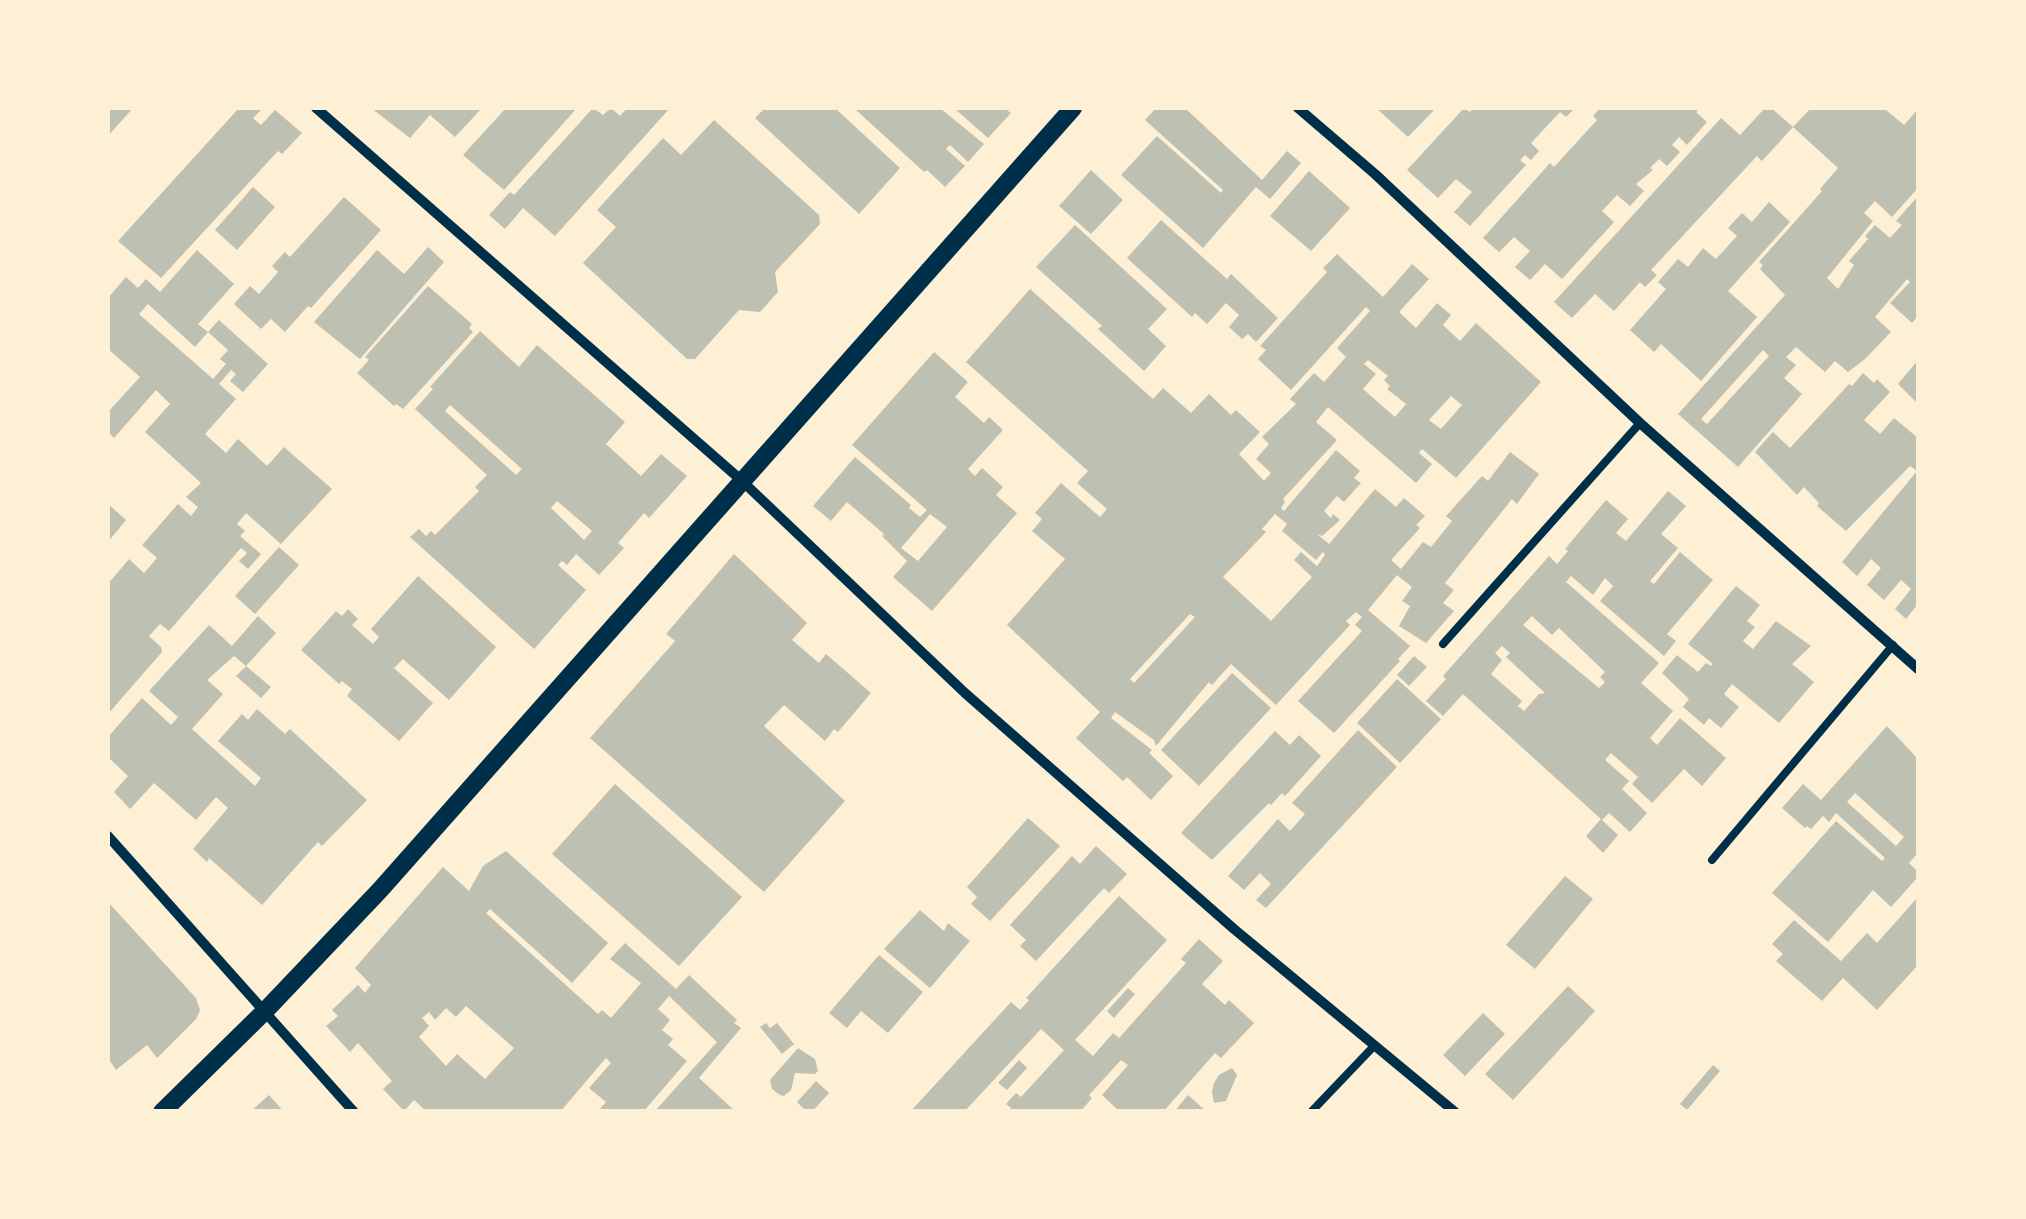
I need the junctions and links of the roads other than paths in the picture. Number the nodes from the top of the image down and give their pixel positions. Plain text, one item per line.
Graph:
1 (316, 108) edge
2 (1072, 108) edge
3 (1298, 108) edge
4 (1640, 423) junction
5 (741, 480) junction
6 (1443, 644) dead end
7 (1893, 645) junction
8 (1918, 669) edge
9 (108, 836) edge
10 (1712, 860) dead end
11 (265, 1011) junction
12 (1374, 1046) junction
13 (162, 1112) edge
14 (354, 1112) edge
15 (1311, 1112) edge
16 (1455, 1112) edge

1 - 5 street
2 - 5 street
3 - 4 street
4 - 6 lane
4 - 7 street
5 - 11 street
5 - 12 street
7 - 8 street
7 - 10 lane
9 - 11 street
11 - 13 street
11 - 14 street
12 - 15 lane
12 - 16 street

